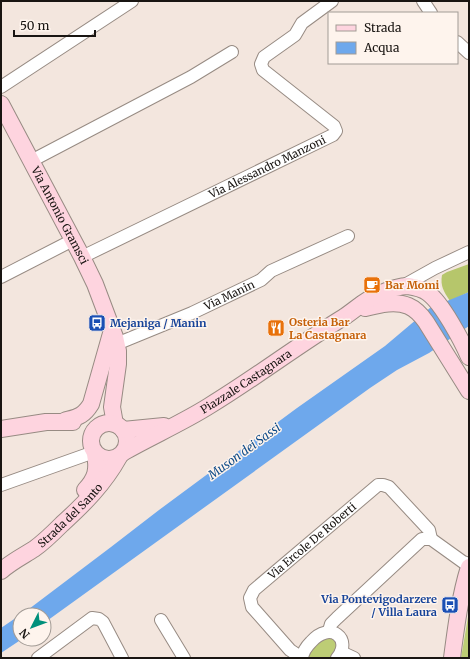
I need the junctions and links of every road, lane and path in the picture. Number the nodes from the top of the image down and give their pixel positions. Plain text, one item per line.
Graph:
1 (132, 1) edge
2 (332, 1) edge
3 (423, 1) edge
4 (430, 12) edge
5 (458, 43) edge
6 (232, 52) dead end
7 (469, 53) edge
8 (1, 87) edge
9 (1, 104) edge
10 (31, 161) junction
11 (348, 236) dead end
12 (73, 240) junction
13 (469, 252) edge
14 (82, 257) junction
15 (426, 274) junction
16 (1, 277) edge
17 (401, 287) junction
18 (431, 296) junction
19 (357, 308) junction
20 (112, 340) junction
21 (469, 357) edge
22 (101, 368) junction
23 (469, 391) edge
24 (64, 421) junction
25 (174, 425) junction
26 (109, 426) junction
27 (1, 431) edge
28 (93, 449) junction
29 (121, 454) junction
30 (1, 485) edge
31 (431, 539) junction
32 (469, 566) edge
33 (6, 567) edge
34 (161, 620) dead end
35 (329, 631) junction
36 (339, 655) edge
37 (38, 658) edge
38 (122, 658) edge
39 (184, 658) edge
40 (302, 658) edge
41 (354, 658) edge
42 (452, 658) edge

1 - 8 street
2 - 14 street, Via Alessandro Manzoni
3 - 4 street
5 - 7 street
6 - 10 street
9 - 10 main road, Via Antonio Gramsci
10 - 12 main road, Via Antonio Gramsci
11 - 20 street, Via Manin
12 - 14 main road, Via Antonio Gramsci
12 - 16 street
13 - 15 street
14 - 20 main road, Via Antonio Gramsci
15 - 17 street
15 - 18 street
17 - 18 main road, Piazzale Castagnara
17 - 19 main road, Piazzale Castagnara
18 - 21 main road
19 - 23 main road, Piazzale Castagnara
19 - 25 main road, Piazzale Castagnara
20 - 22 main road
20 - 26 main road, Via Antonio Gramsci
22 - 24 main road
22 - 26 main road
24 - 26 main road, Piazzale Castagnara
24 - 27 main road
25 - 26 main road, Piazzale Castagnara
25 - 29 main road, Piazzale Castagnara
26 - 28 main road
26 - 29 main road
27 - 28 main road
28 - 29 main road
28 - 30 street
28 - 33 main road, Strada del Santo
29 - 33 main road, Strada del Santo
31 - 32 street
31 - 35 street
31 - 40 street, Via Ercole De Roberti
32 - 42 main road
34 - 39 street
35 - 36 street
35 - 40 street
36 - 41 street
37 - 38 street

